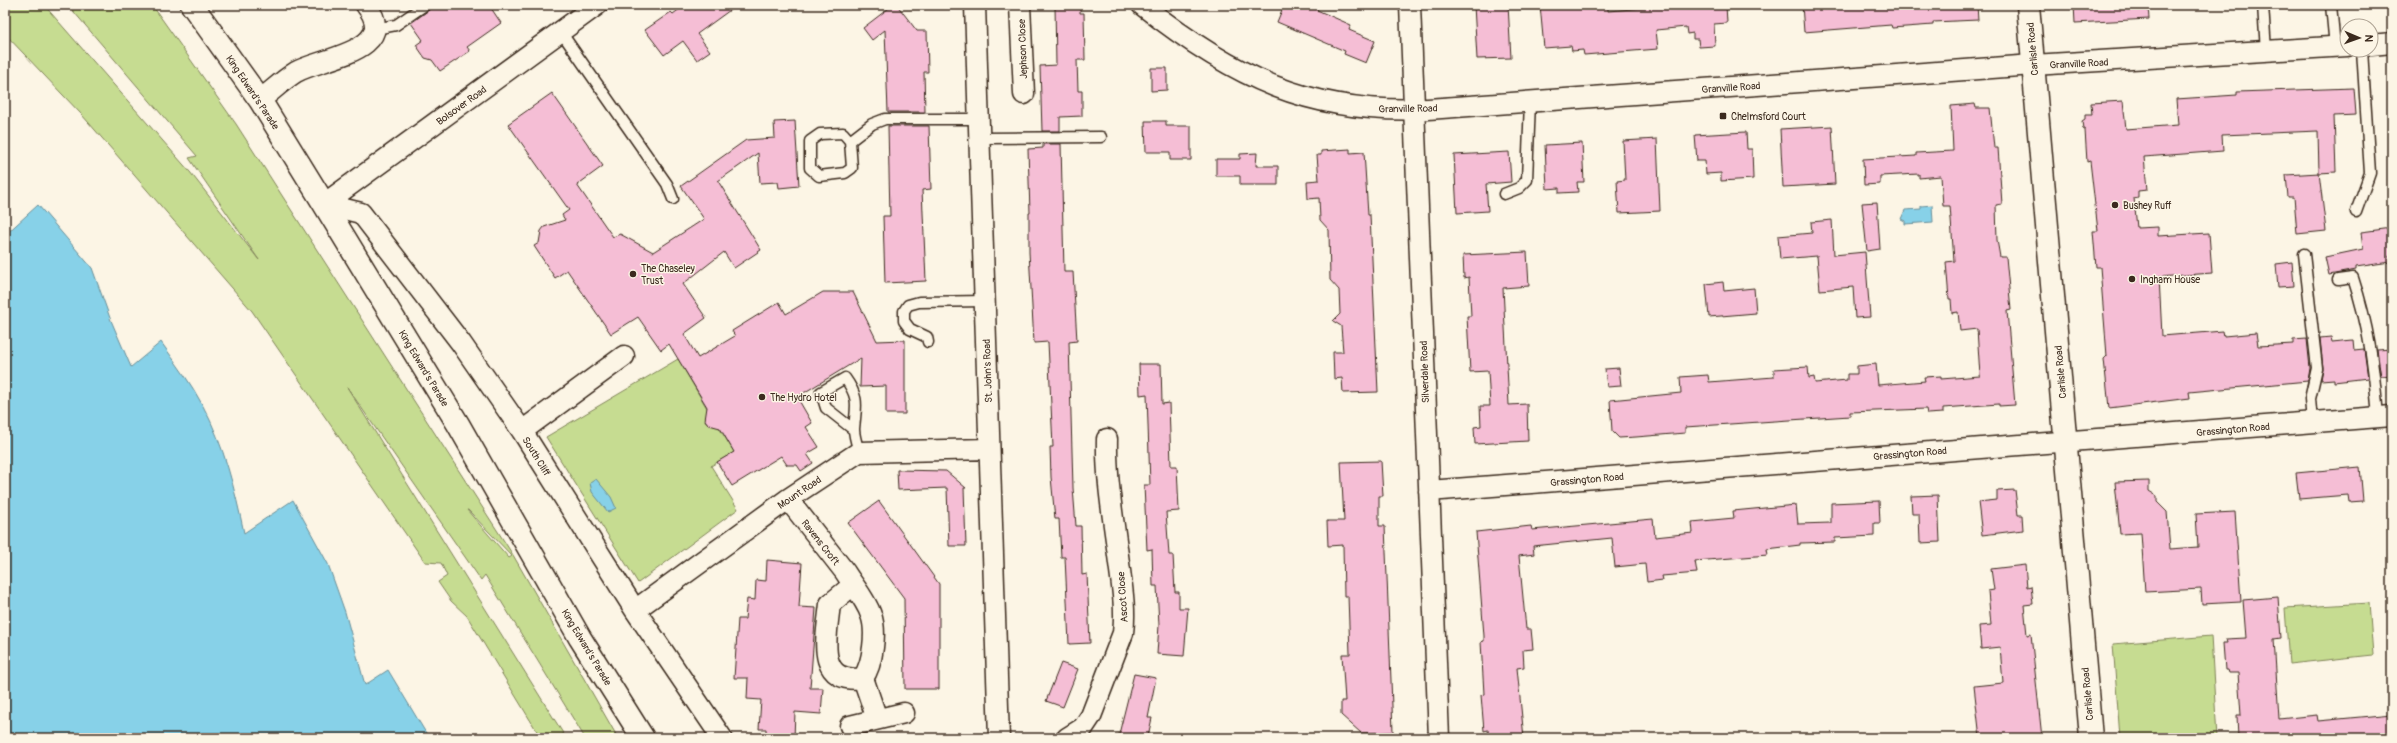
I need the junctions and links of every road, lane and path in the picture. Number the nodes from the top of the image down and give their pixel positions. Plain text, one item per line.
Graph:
1 (192, 5) edge
2 (366, 5) edge
3 (425, 5) edge
4 (597, 5) edge
5 (975, 5) edge
6 (1020, 5) edge
7 (1142, 5) edge
8 (1410, 5) edge
9 (2028, 5) edge
10 (2263, 5) edge
11 (2331, 5) edge
12 (376, 29) junction
13 (561, 32) junction
14 (2339, 39) edge
15 (2392, 43) edge
16 (2379, 44) edge
17 (2339, 47) edge
18 (2266, 51) junction
19 (2363, 58) edge
20 (2033, 65) junction
21 (1024, 94) dead end
22 (260, 100) junction
23 (1530, 101) junction
24 (1413, 110) junction
25 (979, 119) junction
26 (1101, 137) dead end
27 (980, 138) junction
28 (850, 141) junction
29 (1504, 194) dead end
30 (673, 199) dead end
31 (324, 204) junction
32 (2356, 212) dead end
33 (2304, 254) dead end
34 (2338, 280) dead end
35 (985, 301) junction
36 (928, 342) dead end
37 (624, 356) dead end
38 (2385, 416) edge
39 (2312, 422) junction
40 (854, 430) junction
41 (522, 431) junction
42 (1107, 439) dead end
43 (2066, 441) junction
44 (990, 449) junction
45 (858, 452) junction
46 (1429, 491) junction
47 (788, 499) junction
48 (853, 585) junction
49 (635, 610) junction
50 (863, 678) junction
51 (904, 713) dead end
52 (877, 719) junction
53 (850, 726) dead end
54 (643, 738) edge
55 (722, 738) edge
56 (999, 738) edge
57 (1067, 738) edge
58 (1439, 738) edge
59 (2091, 738) edge

1 - 22 main road, King Edward's Parade
2 - 12 street
3 - 12 lane
4 - 13 street, Bolsover Road
5 - 25 street, St. John's Road
6 - 21 street, Jephson Close
7 - 24 street, Granville Road
8 - 24 street, Silverdale Road
9 - 20 main road, Carlisle Road
10 - 18 lane
11 - 14 lane
12 - 22 street
13 - 30 lane
13 - 31 street, Bolsover Road
15 - 16 street
17 - 18 street, Granville Road
18 - 20 street, Granville Road
19 - 32 lane
20 - 23 street, Granville Road
20 - 43 main road, Carlisle Road
22 - 31 main road, King Edward's Parade
23 - 24 street, Granville Road
23 - 29 lane
24 - 46 street, Silverdale Road
25 - 27 street, St. John's Road
25 - 28 lane
26 - 27 lane
27 - 35 street, St. John's Road
28 - 28 lane
31 - 41 street, South Cliff
31 - 54 main road, King Edward's Parade
33 - 39 lane
34 - 38 lane
35 - 36 lane
35 - 44 street, St. John's Road
37 - 41 street
38 - 39 street, Grassington Road
39 - 43 street, Grassington Road
40 - 40 lane
40 - 45 lane
41 - 49 street, South Cliff
42 - 57 street, Ascot Close
43 - 46 street, Grassington Road
43 - 59 main road, Carlisle Road
44 - 45 street
44 - 56 street, St. John's Road
45 - 47 street, Mount Road
46 - 58 street, Silverdale Road
47 - 48 street, Ravens Croft
47 - 49 street, Mount Road
48 - 50 street, Ravens Croft
48 - 50 street
49 - 55 street, South Cliff
50 - 52 street
51 - 52 street
52 - 53 street

